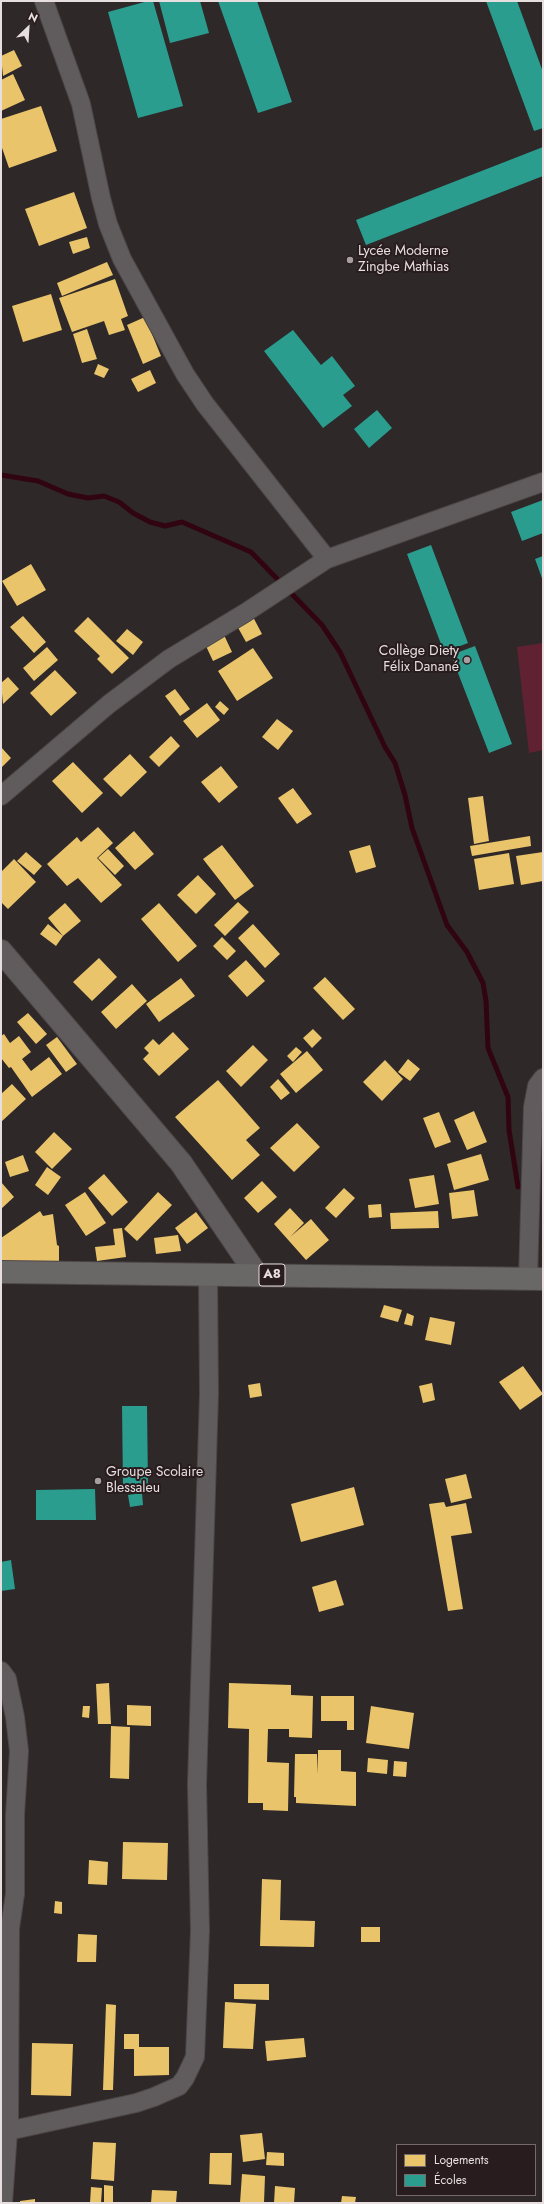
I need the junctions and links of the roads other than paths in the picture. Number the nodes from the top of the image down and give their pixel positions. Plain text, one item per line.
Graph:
1 (44, 1) edge
2 (543, 482) edge
3 (327, 558) junction
4 (1, 796) edge
5 (1, 951) edge
6 (543, 1078) edge
7 (1, 1272) edge
8 (208, 1275) junction
9 (257, 1275) junction
10 (536, 1279) edge
11 (1, 1671) edge
12 (5, 2131) edge
13 (3, 2203) edge

1 - 3 street
2 - 3 street
3 - 4 street
5 - 9 street
6 - 10 street
7 - 8 main road, A8
8 - 9 main road, A8
8 - 12 street
9 - 10 main road, A8
11 - 12 street
12 - 13 street

